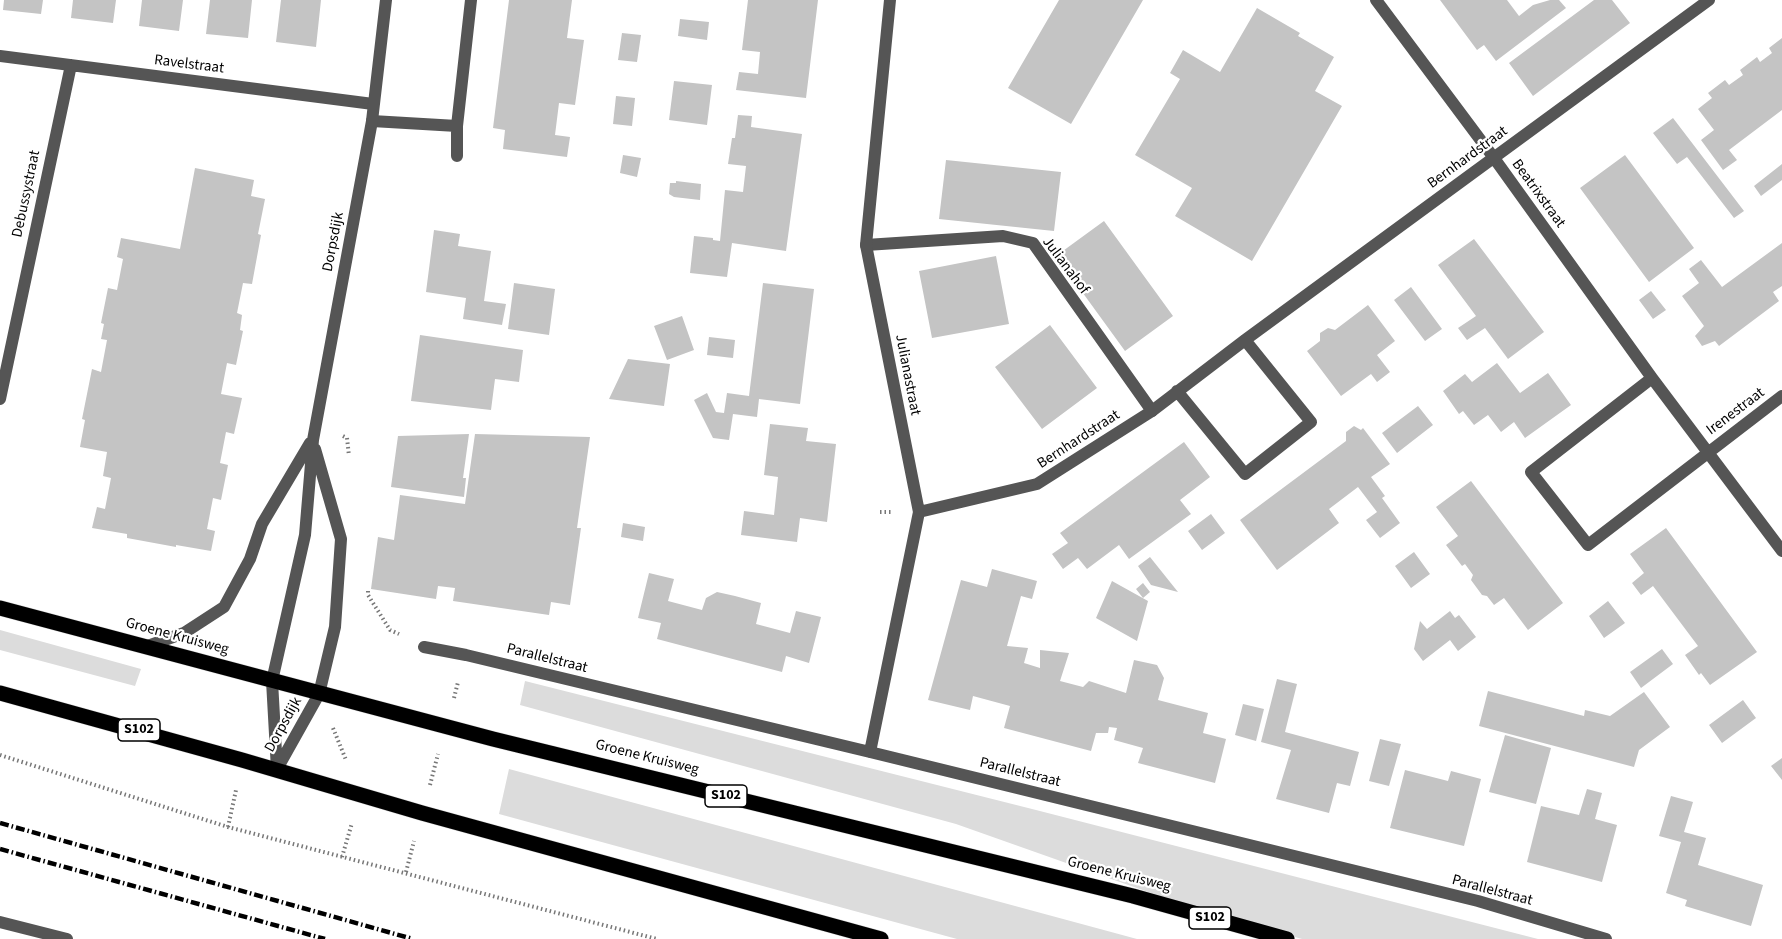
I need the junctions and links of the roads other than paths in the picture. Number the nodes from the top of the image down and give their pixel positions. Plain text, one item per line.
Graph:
1 (386, 0) edge
2 (471, 0) edge
3 (890, 0) edge
4 (1376, 0) edge
5 (1709, 0) edge
6 (0, 56) edge
7 (71, 65) junction
8 (373, 104) junction
9 (372, 121) junction
10 (457, 126) junction
11 (457, 156) dead end
12 (1494, 158) junction
13 (866, 245) junction
14 (1245, 340) junction
15 (1652, 378) junction
16 (1177, 391) junction
17 (1782, 396) edge
18 (0, 399) edge
19 (1152, 411) junction
20 (312, 440) junction
21 (1708, 452) junction
22 (919, 512) junction
23 (1782, 550) edge
24 (0, 608) edge
25 (145, 647) junction
26 (424, 647) dead end
27 (272, 681) junction
28 (0, 693) edge
29 (319, 694) junction
30 (870, 752) junction
31 (277, 770) junction
32 (0, 922) edge
33 (67, 939) edge
34 (880, 939) edge
35 (1287, 939) edge
36 (1605, 939) edge

1 - 8 street, Dorpsdijk
2 - 10 street
3 - 13 street, Julianastraat
4 - 12 street, Beatrixstraat
5 - 12 street, Bernhardstraat
6 - 7 street, Ravelstraat
7 - 8 street, Ravelstraat
7 - 18 street, Debussystraat
8 - 9 street, Dorpsdijk
9 - 10 street
9 - 20 street, Dorpsdijk
10 - 11 street
12 - 14 street, Bernhardstraat
12 - 15 street, Beatrixstraat
13 - 19 street, Julianahof
13 - 22 street, Julianastraat
14 - 16 street, Bernhardstraat
14 - 16 street
15 - 21 street, Beatrixstraat
15 - 21 street
16 - 19 street, Bernhardstraat
17 - 21 street, Irenestraat
19 - 22 street, Bernhardstraat
20 - 25 street, Dorpsdijk
20 - 27 street, Dorpsdijk
20 - 29 street, Dorpsdijk
21 - 23 street, Beatrixstraat
22 - 30 street, Julianastraat
24 - 25 main road, Groene Kruisweg / S102
25 - 27 main road, Groene Kruisweg / S102
26 - 30 street, Parallelstraat
27 - 29 main road, Groene Kruisweg / S102
27 - 31 street, Dorpsdijk
28 - 31 main road, S102
29 - 31 street, Dorpsdijk
29 - 35 main road, Groene Kruisweg / S102
30 - 36 street, Parallelstraat
31 - 34 main road, S102
32 - 33 street

